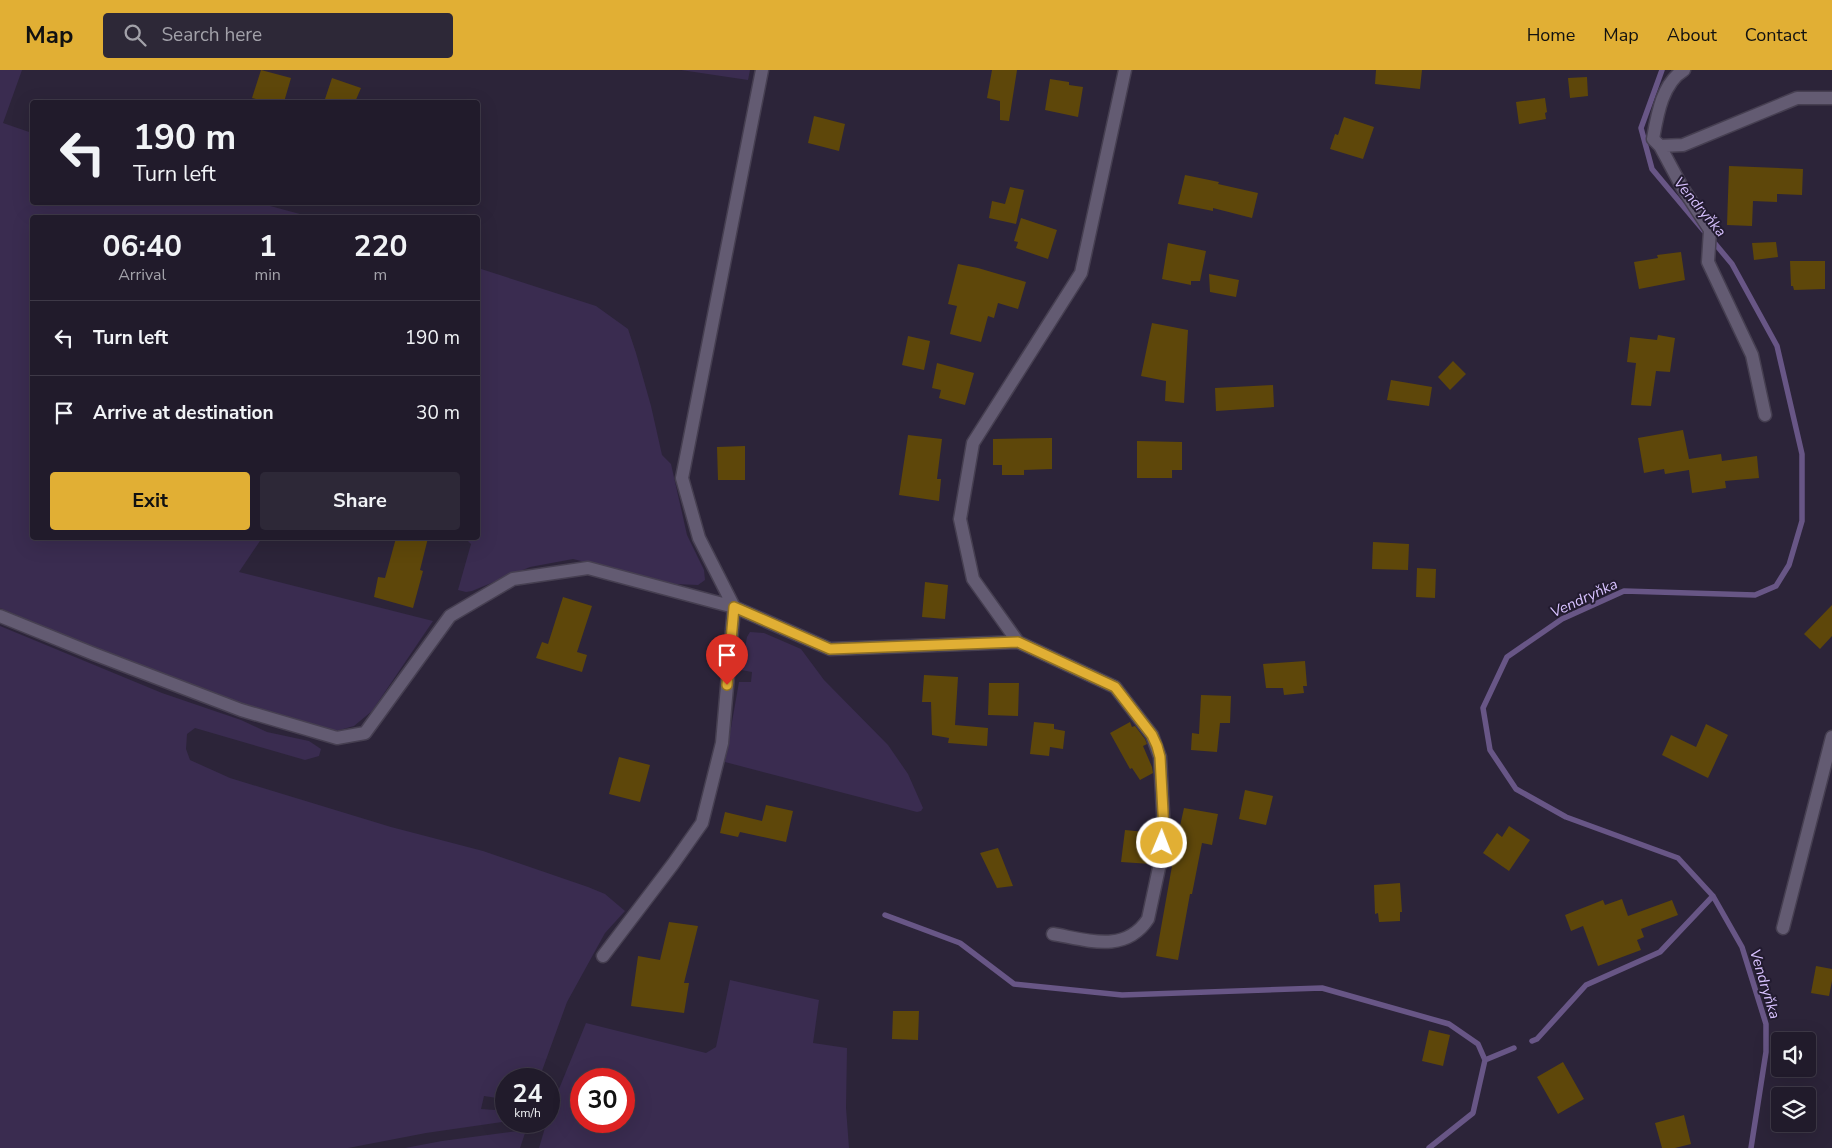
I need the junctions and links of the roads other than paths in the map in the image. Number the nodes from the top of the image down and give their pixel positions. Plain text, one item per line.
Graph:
1 (762, 70) edge
2 (1125, 70) edge
3 (1684, 70) edge
4 (1832, 98) edge
5 (1660, 146) junction
6 (1765, 415) dead end
7 (734, 607) junction
8 (0, 616) edge
9 (1018, 642) junction
10 (1832, 737) edge
11 (1783, 928) dead end
12 (1053, 934) dead end
13 (603, 956) dead end

1 - 7 street
2 - 9 street
3 - 5 street
4 - 5 street
5 - 6 street
7 - 8 street
7 - 9 street
7 - 13 street
9 - 12 street
10 - 11 street

